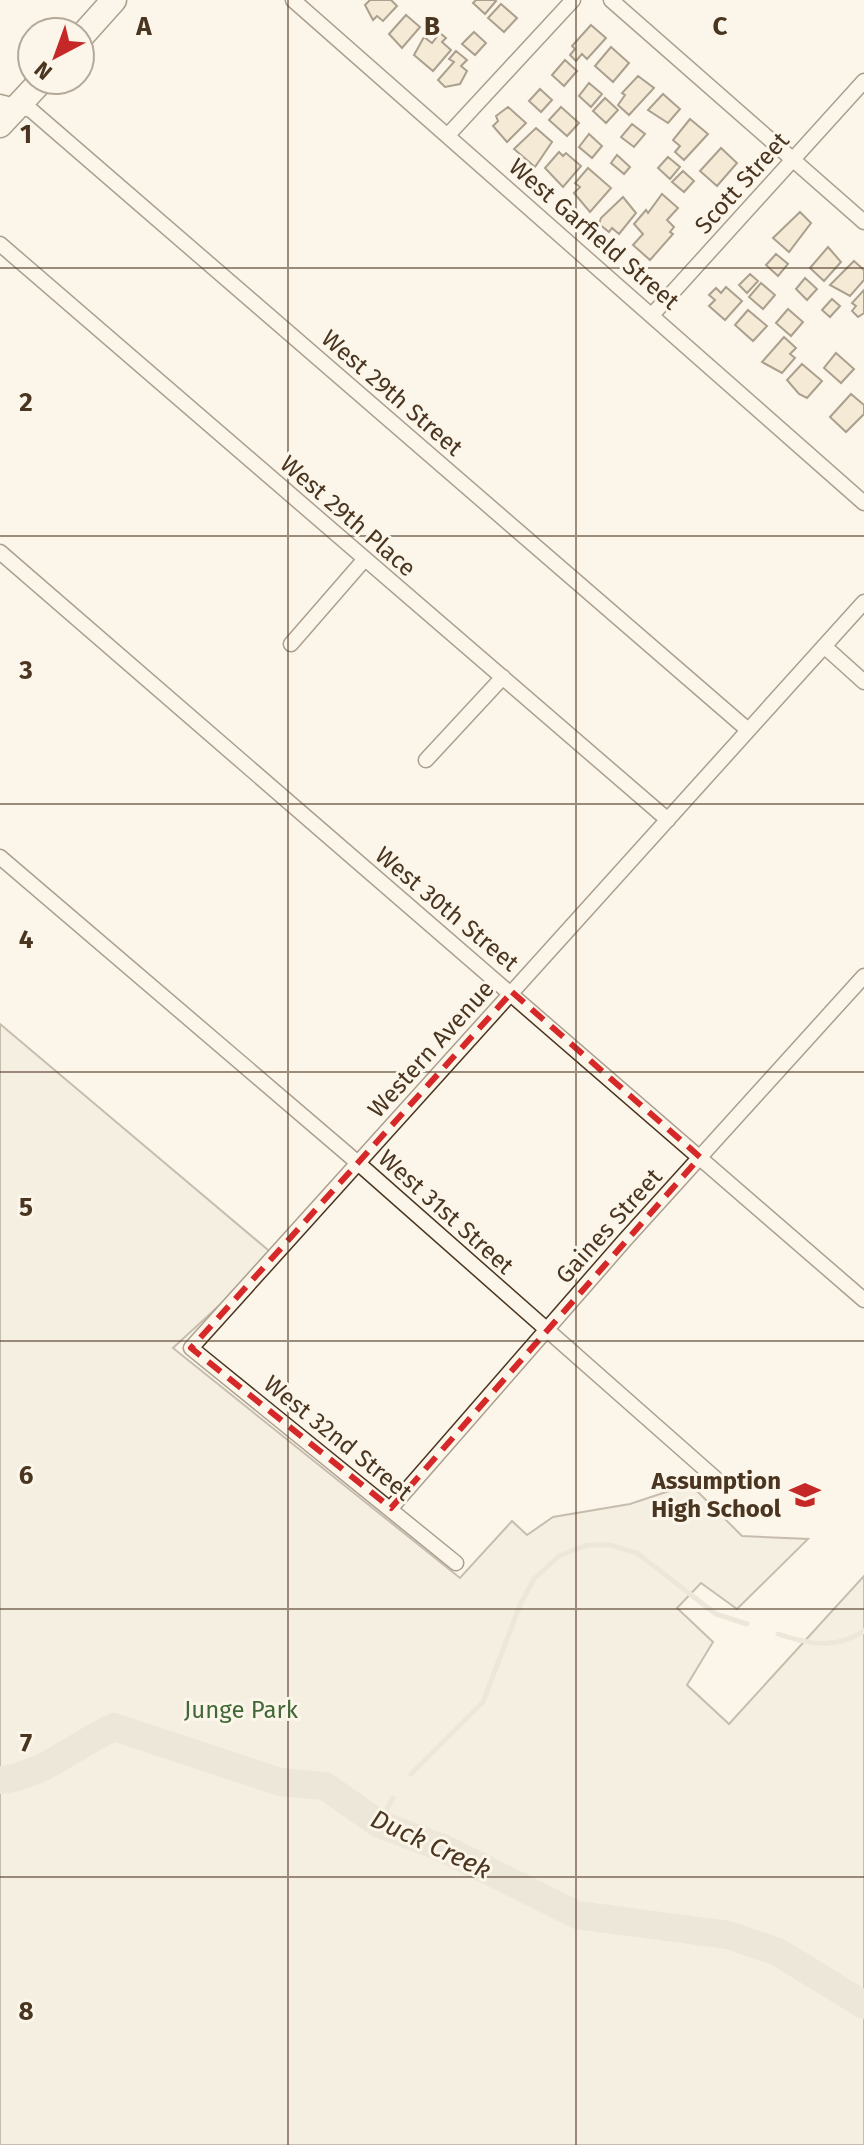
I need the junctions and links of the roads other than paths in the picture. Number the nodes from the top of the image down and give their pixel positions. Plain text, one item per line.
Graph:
1 (114, 0) edge
2 (293, 0) edge
3 (573, 0) edge
4 (611, 0) edge
5 (96, 20) edge
6 (864, 81) edge
7 (9, 104) edge
8 (0, 125) edge
9 (448, 135) junction
10 (793, 160) junction
11 (864, 222) edge
12 (0, 244) edge
13 (652, 315) junction
14 (864, 503) edge
15 (0, 552) edge
16 (364, 560) junction
17 (864, 602) edge
18 (291, 644) dead end
19 (824, 646) junction
20 (503, 677) junction
21 (864, 682) edge
22 (748, 730) junction
23 (426, 760) dead end
24 (668, 820) junction
25 (0, 857) edge
26 (864, 976) edge
27 (512, 992) junction
28 (700, 1157) junction
29 (358, 1163) junction
30 (864, 1300) edge
31 (547, 1330) junction
32 (191, 1348) joint
33 (715, 1478) dead end
34 (391, 1508) junction
35 (456, 1563) dead end

1 - 5 highway
2 - 9 street, West Garfield Street
3 - 9 street
4 - 10 street
6 - 10 street, Scott Street
7 - 8 highway
7 - 22 street, West 29th Street
9 - 13 street, West Garfield Street
10 - 11 street
10 - 13 street, Scott Street
12 - 16 street, West 29th Place
13 - 14 street, West Garfield Street
15 - 27 street, West 30th Street
16 - 18 street
16 - 20 street, West 29th Place
17 - 19 street, Western Avenue
19 - 21 street
19 - 22 street, Western Avenue
20 - 23 street
20 - 24 street, West 29th Place
22 - 24 street, Western Avenue
24 - 27 street, Western Avenue
25 - 29 street, West 31st Street
26 - 28 street, Gaines Street
27 - 28 street, West 30th Street
27 - 29 street, Western Avenue
28 - 30 street, West 30th Street
28 - 31 street, Gaines Street
29 - 31 street, West 31st Street
29 - 32 street, Western Avenue
31 - 33 street, West 31st Street
31 - 34 street, Gaines Street
32 - 34 street, West 32nd Street
34 - 35 street, West 32nd Street

